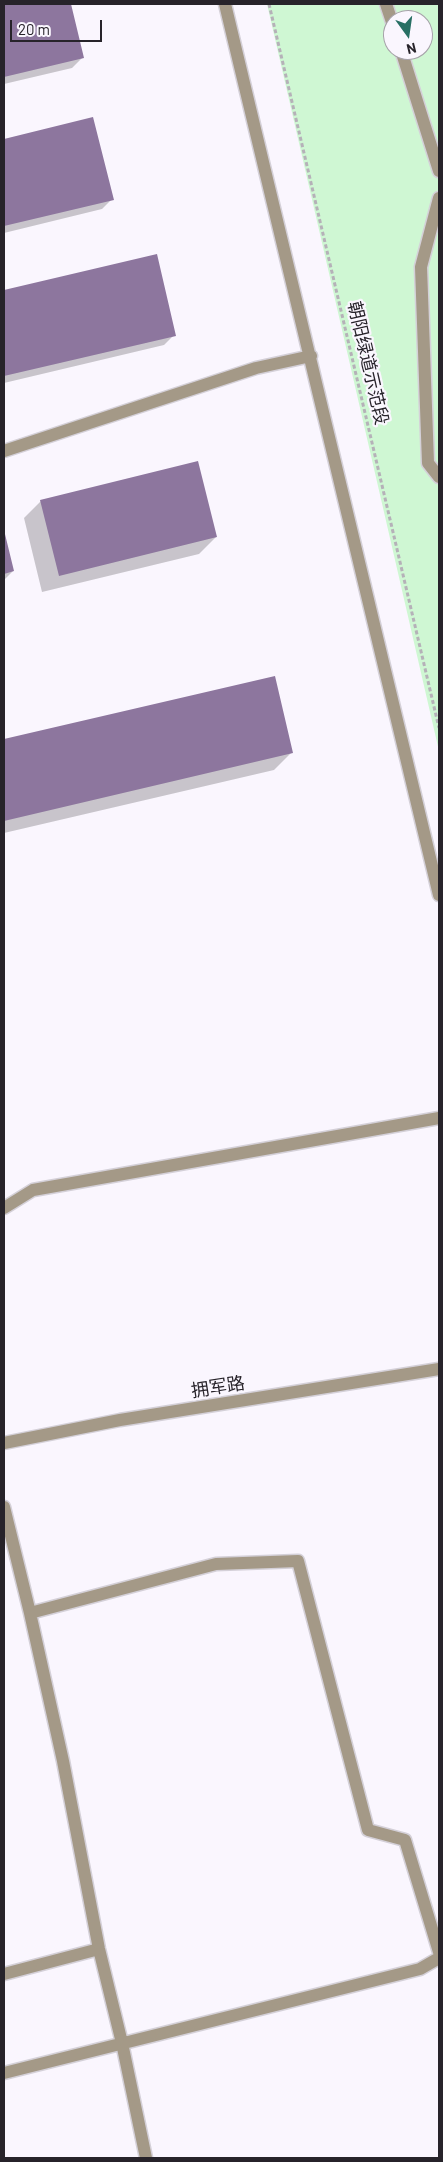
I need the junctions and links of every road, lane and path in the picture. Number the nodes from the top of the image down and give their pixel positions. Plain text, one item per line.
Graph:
1 (225, 4) edge
2 (269, 4) edge
3 (404, 60) edge
4 (439, 171) edge
5 (439, 198) edge
6 (311, 356) junction
7 (4, 451) edge
8 (439, 477) edge
9 (439, 728) edge
10 (439, 895) edge
11 (439, 1118) edge
12 (4, 1208) edge
13 (439, 1369) edge
14 (4, 1443) edge
15 (4, 1507) edge
16 (30, 1613) junction
17 (99, 1949) junction
18 (439, 1952) edge
19 (439, 1958) edge
20 (4, 1974) edge
21 (122, 2043) junction
22 (4, 2073) edge
23 (146, 2158) edge

1 - 6 street
2 - 9 path, 朝阳绿道示范段
3 - 4 street
5 - 8 street
6 - 7 street
6 - 10 street
11 - 12 street
13 - 14 street, 拥军路
15 - 16 street
16 - 17 street
16 - 18 street
17 - 20 street
17 - 21 street
19 - 21 street
21 - 22 street
21 - 23 street

